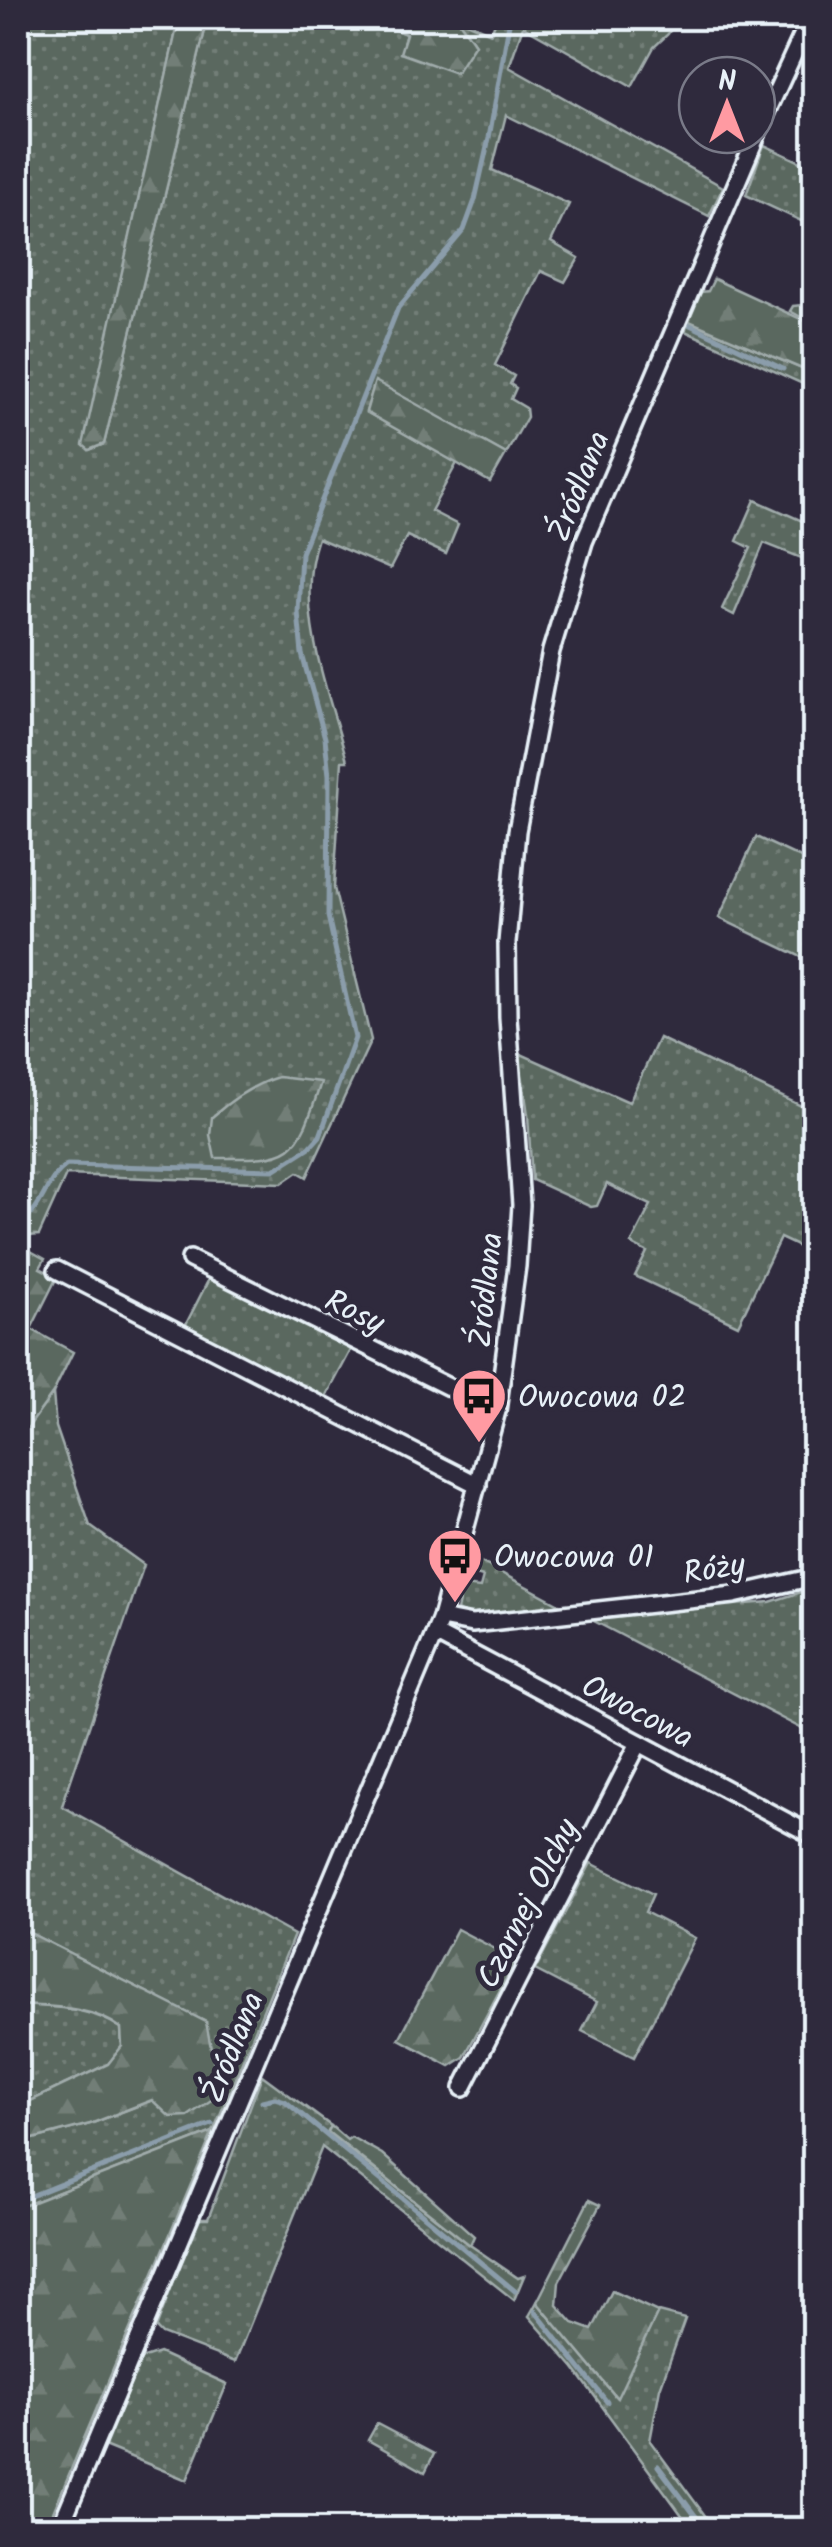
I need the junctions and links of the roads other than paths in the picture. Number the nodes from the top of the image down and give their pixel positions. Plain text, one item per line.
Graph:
1 (810, 18) edge
2 (777, 91) edge
3 (748, 155) edge
4 (190, 1259) dead end
5 (56, 1270) dead end
6 (497, 1411) junction
7 (478, 1485) junction
8 (814, 1577) edge
9 (441, 1618) junction
10 (435, 1634) junction
11 (639, 1743) junction
12 (814, 1836) edge
13 (463, 2088) dead end
14 (59, 2530) edge

1 - 2 street, Źródlana
3 - 6 street, Źródlana
4 - 6 street, Rosy
5 - 7 street
6 - 7 street, Źródlana
7 - 9 street, Źródlana
8 - 9 street, Róży
9 - 10 street, Źródlana
10 - 11 street, Owocowa
10 - 14 street, Źródlana
11 - 12 street, Owocowa
11 - 13 street, Czarnej Olchy

